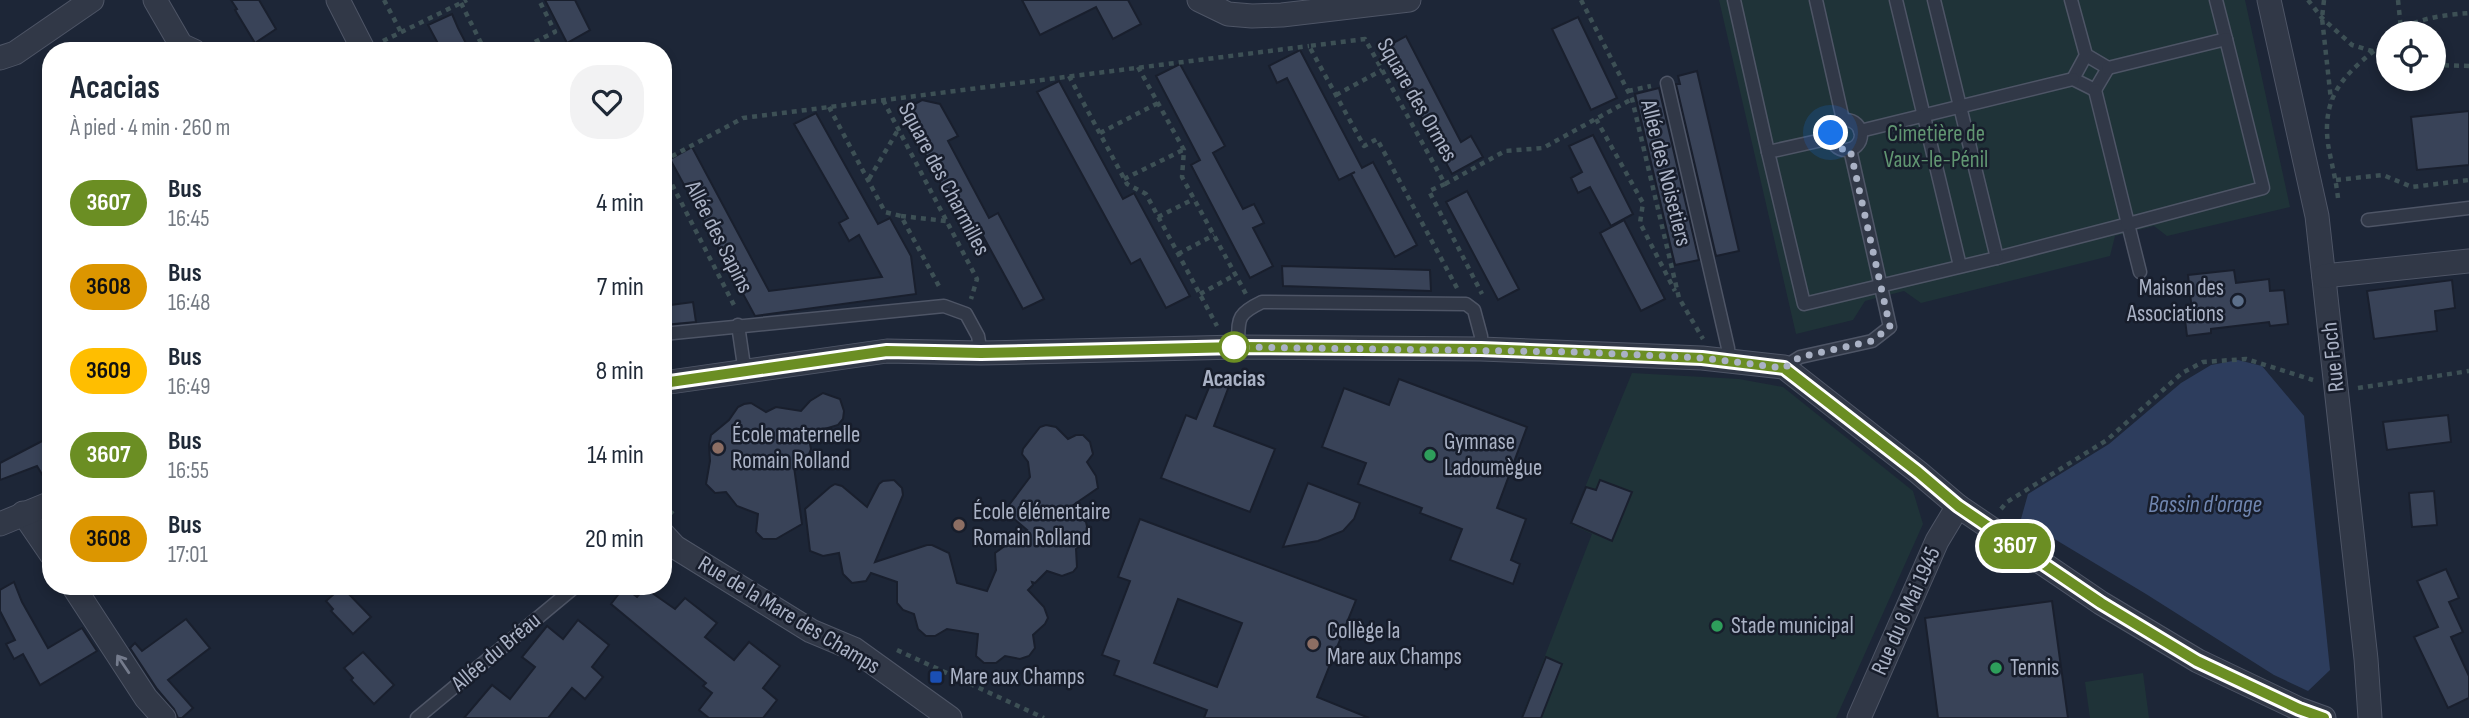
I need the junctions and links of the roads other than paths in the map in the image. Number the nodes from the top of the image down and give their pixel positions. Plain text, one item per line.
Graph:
1 (92, 0) edge
2 (155, 0) edge
3 (338, 0) edge
4 (1199, 0) edge
5 (1409, 0) edge
6 (1734, 0) edge
7 (1816, 0) edge
8 (1896, 0) edge
9 (1934, 0) edge
10 (2071, 0) edge
11 (2216, 0) edge
12 (2269, 0) edge
13 (2226, 39) junction
14 (179, 42) edge
15 (359, 42) edge
16 (2085, 55) junction
17 (0, 58) edge
18 (2108, 68) junction
19 (2073, 79) junction
20 (1667, 83) road end
21 (2095, 90) junction
22 (1960, 107) junction
23 (1924, 116) junction
24 (1843, 120) junction
25 (1860, 131) junction
26 (1831, 138) junction
27 (1850, 149) junction
28 (1768, 152) junction
29 (2469, 208) edge
30 (2368, 220) dead end
31 (2128, 224) junction
32 (1997, 258) junction
33 (2469, 261) edge
34 (1960, 266) junction
35 (2140, 272) dead end
36 (2324, 276) junction
37 (1882, 284) junction
38 (738, 326) junction
39 (672, 333) edge
40 (1228, 347) junction
41 (1481, 349) junction
42 (981, 353) junction
43 (1729, 360) junction
44 (1784, 368) junction
45 (745, 373) junction
46 (672, 382) edge
47 (42, 506) edge
48 (1958, 506) junction
49 (23, 513) junction
50 (0, 524) edge
51 (42, 541) edge
52 (672, 546) edge
53 (79, 595) edge
54 (565, 595) edge
55 (164, 718) edge
56 (417, 718) edge
57 (950, 718) edge
58 (1858, 718) edge
59 (2324, 718) edge
60 (2370, 718) edge

1 - 17 street
2 - 14 street
3 - 15 street
4 - 5 street
6 - 28 lane
7 - 24 lane
8 - 23 lane
9 - 22 lane
10 - 16 lane
11 - 13 lane
12 - 36 street, Rue Foch
13 - 18 lane
13 - 31 lane
16 - 18 lane
16 - 19 lane
18 - 21 lane
19 - 21 lane
19 - 22 lane
20 - 43 lane
21 - 31 lane
22 - 23 lane
22 - 32 lane
23 - 25 lane
23 - 34 lane
24 - 25 lane
24 - 26 lane
25 - 27 lane
26 - 27 lane
26 - 28 lane
27 - 37 lane
28 - 37 lane
29 - 30 lane
31 - 32 lane
31 - 35 lane
32 - 34 lane
33 - 36 street
34 - 37 lane
36 - 60 street, Rue Foch
37 - 44 lane
38 - 39 lane
38 - 42 lane
38 - 45 lane
40 - 41 street
40 - 41 lane
40 - 42 street
41 - 43 street
42 - 45 street
43 - 44 street
44 - 48 street
45 - 46 street
47 - 49 street
48 - 58 street, Rue du 8 Mai 1945
48 - 59 street
49 - 50 street
49 - 51 street
52 - 57 street, Rue de la Mare des Champs
55 -> 53 street
54 - 56 lane, Allée du Bréau

